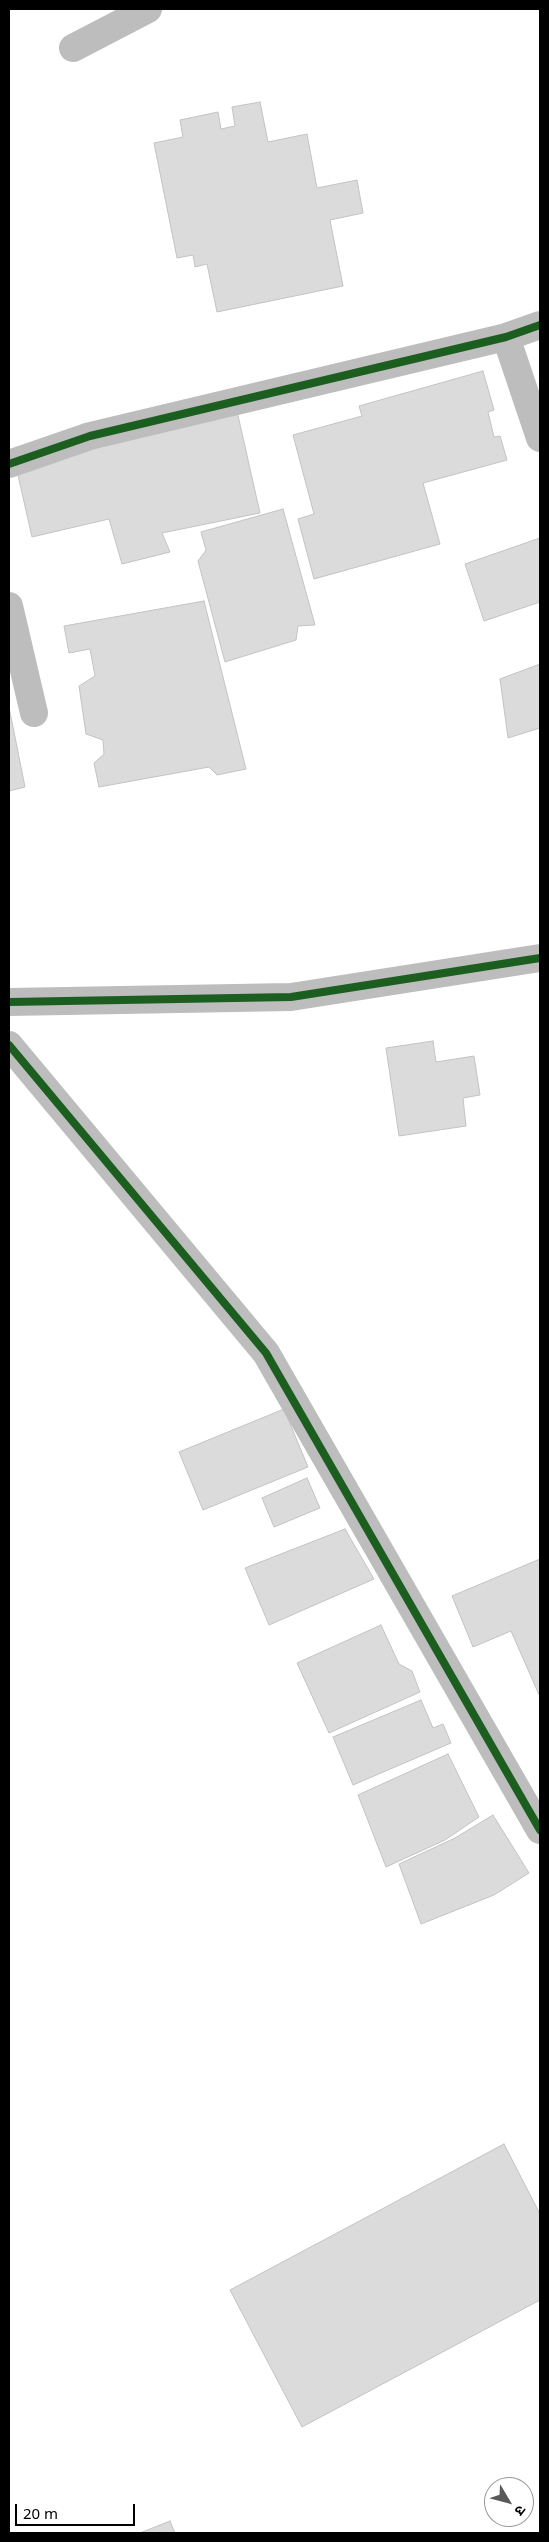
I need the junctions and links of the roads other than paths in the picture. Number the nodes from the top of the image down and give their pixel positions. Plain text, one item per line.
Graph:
1 (148, 9) edge
2 (73, 48) dead end
3 (540, 325) edge
4 (506, 337) junction
5 (540, 438) edge
6 (9, 464) edge
7 (9, 606) edge
8 (34, 713) dead end
9 (540, 958) edge
10 (9, 1002) edge
11 (9, 1046) edge
12 (537, 1817) edge

1 - 2 street
3 - 4 street
4 - 5 street
4 - 6 street
7 - 8 street
9 - 10 street
11 - 12 street

